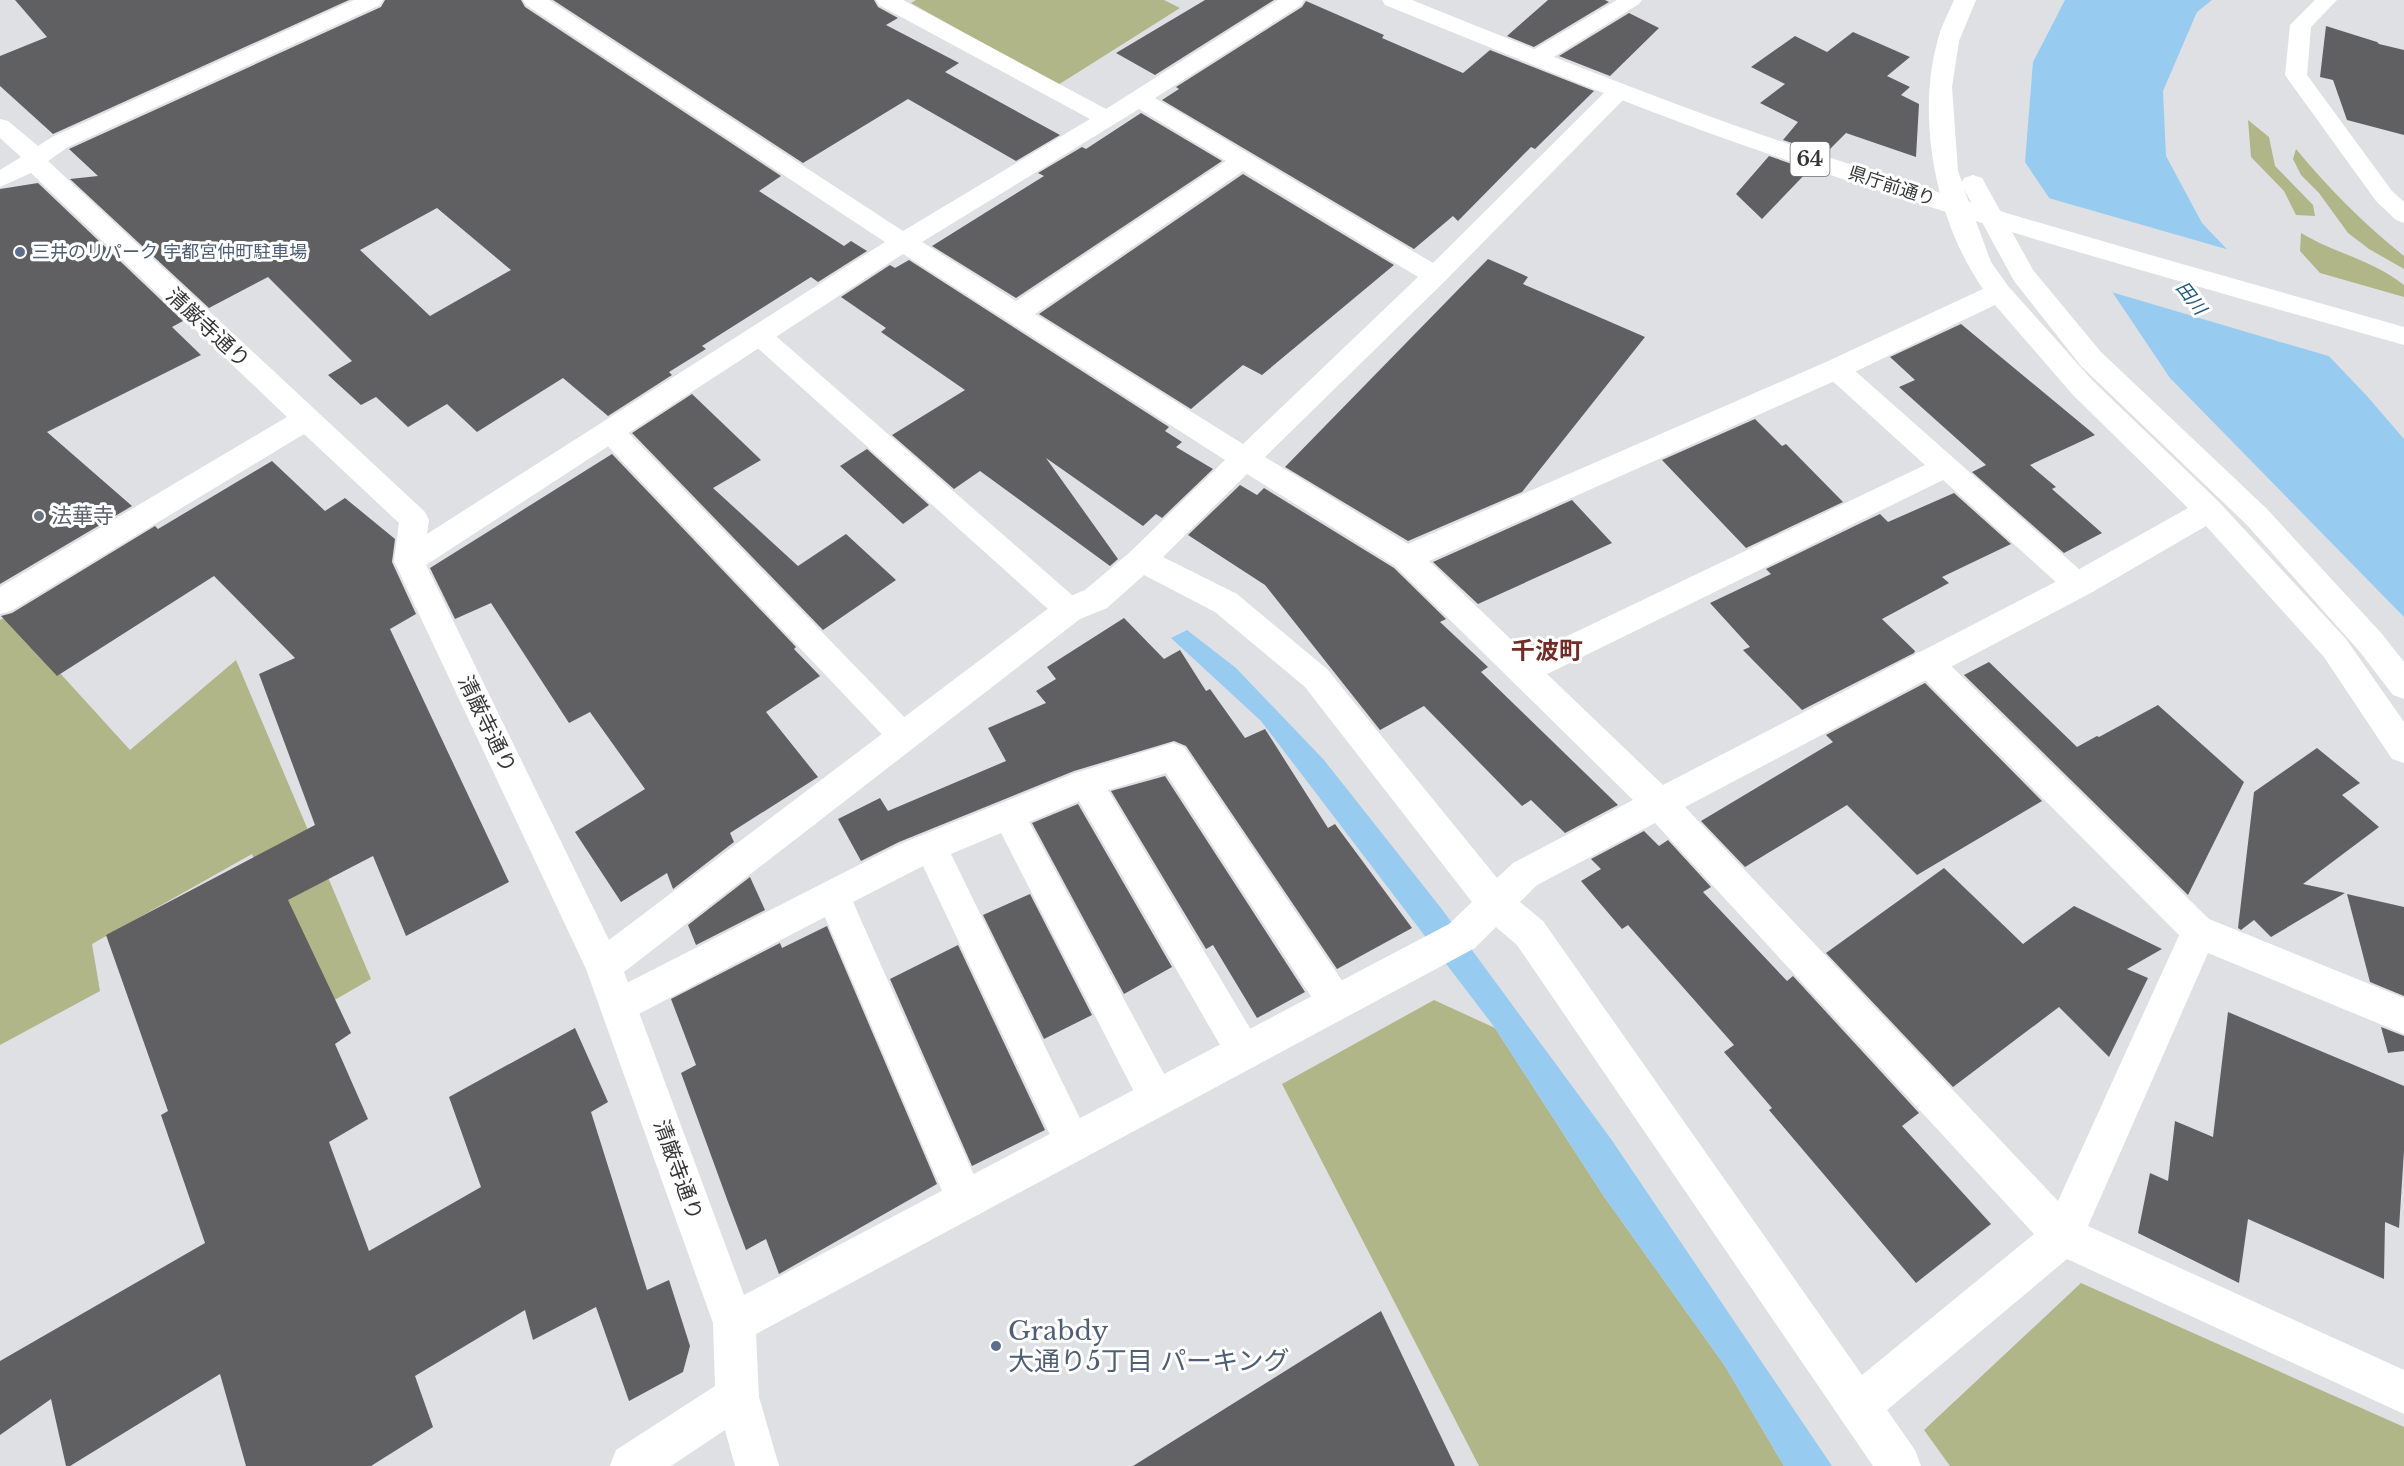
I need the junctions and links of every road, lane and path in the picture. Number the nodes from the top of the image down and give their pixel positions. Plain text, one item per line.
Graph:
1 (372, 0) edge
2 (534, 0) edge
3 (887, 0) edge
4 (1293, 0) edge
5 (1393, 0) edge
6 (1632, 0) edge
7 (1965, 0) edge
8 (2327, 0) edge
9 (1536, 58) junction
10 (1619, 91) junction
11 (1138, 98) junction
12 (1107, 119) junction
13 (0, 126) edge
14 (34, 159) junction
15 (1242, 160) junction
16 (0, 179) edge
17 (1973, 183) dead end
18 (1957, 207) junction
19 (2404, 215) edge
20 (1997, 218) junction
21 (903, 242) junction
22 (1436, 276) junction
23 (1999, 292) junction
24 (1016, 314) junction
25 (760, 336) junction
26 (2404, 336) edge
27 (1836, 369) junction
28 (305, 420) junction
29 (610, 432) junction
30 (1245, 459) junction
31 (1945, 467) junction
32 (2209, 510) junction
33 (1406, 558) junction
34 (409, 561) junction
35 (1141, 561) junction
36 (2078, 585) junction
37 (0, 602) edge
38 (1069, 610) junction
39 (1927, 662) junction
40 (1524, 671) junction
41 (2404, 686) edge
42 (903, 736) junction
43 (2404, 749) edge
44 (1086, 783) junction
45 (1659, 803) junction
46 (1008, 815) junction
47 (931, 848) junction
48 (833, 896) junction
49 (1496, 904) junction
50 (2199, 932) junction
51 (603, 966) junction
52 (1336, 1003) junction
53 (618, 1006) junction
54 (2404, 1016) edge
55 (1244, 1052) junction
56 (1157, 1098) junction
57 (1073, 1143) junction
58 (966, 1200) junction
59 (2063, 1236) junction
60 (734, 1323) junction
61 (2404, 1392) edge
62 (737, 1397) junction
63 (1857, 1407) junction
64 (633, 1466) edge
65 (757, 1466) edge
66 (1899, 1466) edge

1 - 14 street
2 - 21 street
3 - 12 street
4 - 11 street
5 - 9 street, 県庁前通り / 64
6 - 9 lane
7 - 18 street
8 - 19 lane
9 - 10 street, 県庁前通り / 64
10 - 18 street, 県庁前通り / 64
10 - 22 street
11 - 12 street
11 - 15 street
12 - 21 street
13 - 14 street, 清厳寺通り
14 - 16 street
14 - 28 street, 清厳寺通り
15 - 22 street
15 - 24 street
17 - 20 street
18 - 20 street, 県庁前通り / 64
18 - 23 street
20 - 26 street, 県庁前通り / 64
20 - 41 street
21 - 24 street
21 - 25 street
22 - 30 street
23 - 27 street
23 - 32 street
24 - 30 street
25 - 29 street
25 - 38 lane
27 - 31 lane
27 - 33 street
28 - 34 street, 清厳寺通り
28 - 37 street
29 - 34 street
29 - 42 lane
30 - 33 street
30 - 35 street
31 - 36 lane
31 - 40 lane
32 - 36 street
32 - 43 street
33 - 40 street
34 - 51 street, 清厳寺通り
35 - 38 street
35 - 49 street
36 - 39 street
38 - 42 street
39 - 45 street
39 - 50 lane
40 - 45 street
42 - 51 street
44 - 46 lane
44 - 52 lane
44 - 55 lane
45 - 49 street
45 - 59 street
46 - 47 lane
46 - 56 lane
47 - 48 lane
47 - 57 lane
48 - 53 lane
48 - 58 lane
49 - 52 street
49 - 63 street
50 - 54 street
50 - 59 street
51 - 53 street, 清厳寺通り
52 - 55 street
53 - 60 street, 清厳寺通り
55 - 56 street
56 - 57 street
57 - 58 street
58 - 60 street
59 - 61 street
59 - 63 street
60 - 62 street, 清厳寺通り
62 - 64 street
62 - 65 street, 清厳寺通り
63 - 66 street

